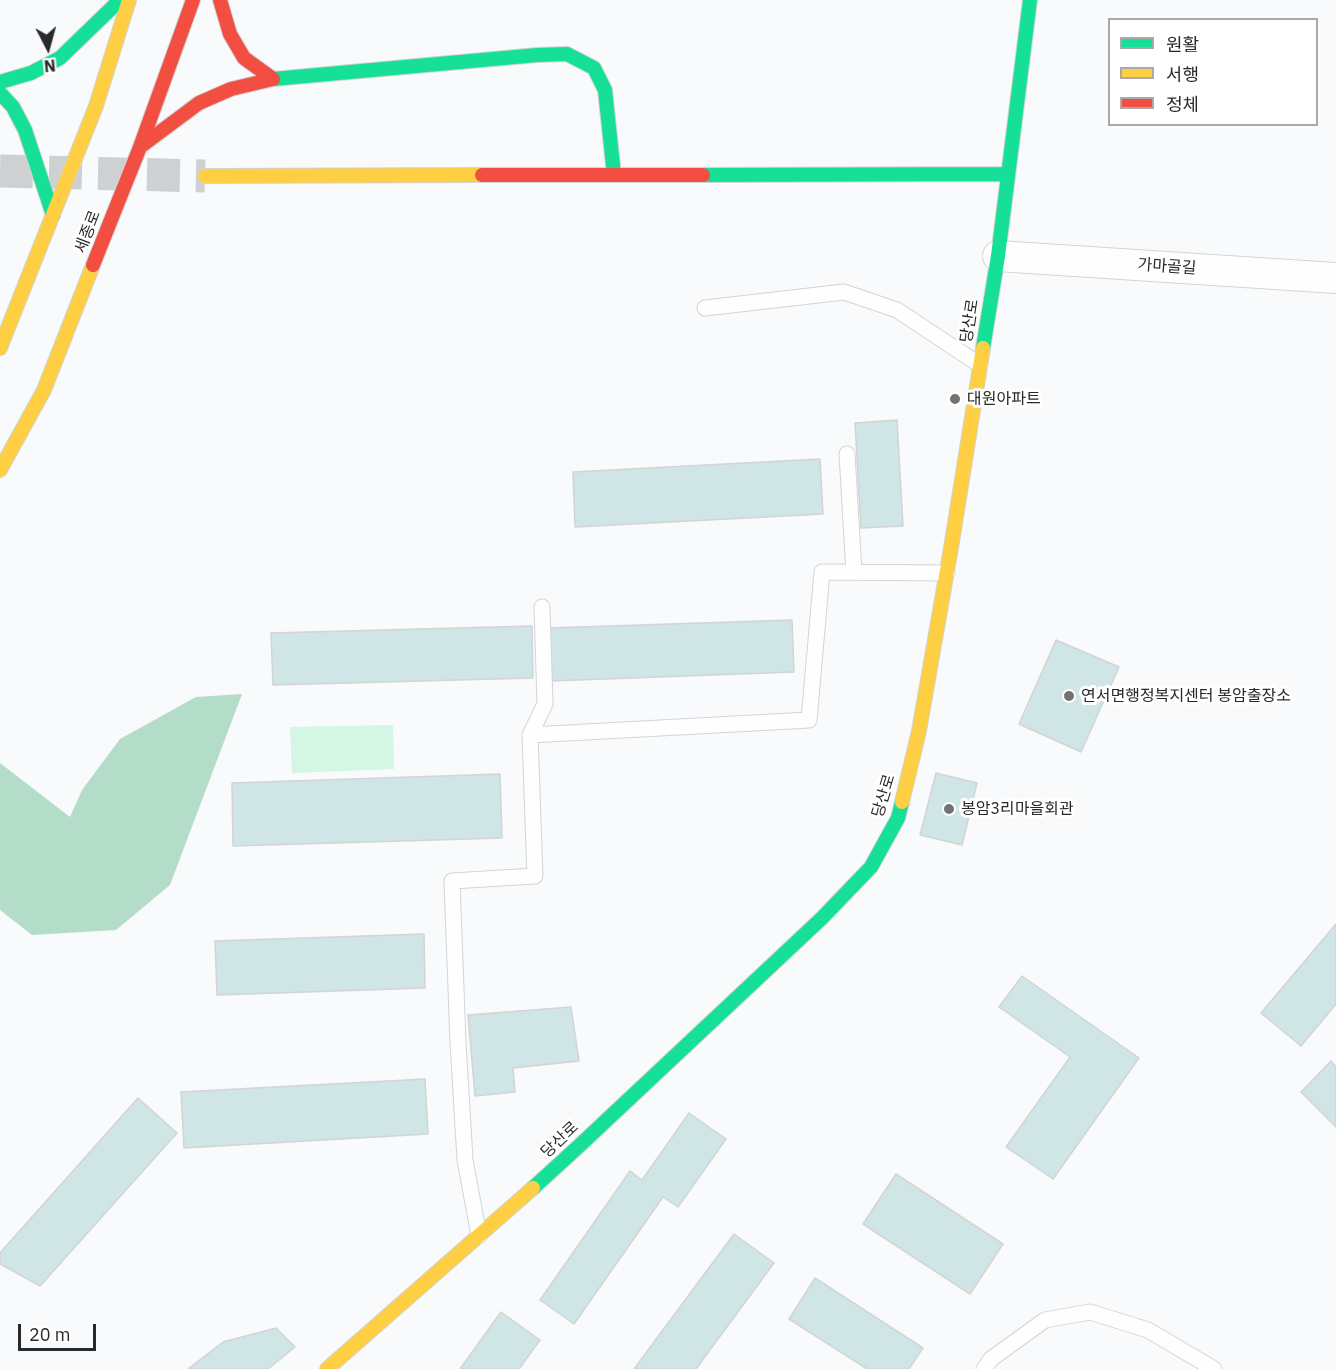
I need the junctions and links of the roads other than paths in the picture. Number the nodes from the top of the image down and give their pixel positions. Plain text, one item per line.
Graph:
1 (120, 0) edge
2 (129, 0) edge
3 (193, 0) edge
4 (220, 0) edge
5 (1030, 0) edge
6 (273, 79) junction
7 (0, 82) edge
8 (0, 93) edge
9 (140, 147) junction
10 (1008, 174) junction
11 (614, 175) junction
12 (205, 176) tunnel mouth
13 (53, 215) junction
14 (998, 256) junction
15 (1336, 278) edge
16 (705, 308) dead end
17 (0, 348) edge
18 (980, 365) junction
19 (846, 454) dead end
20 (0, 470) edge
21 (854, 572) junction
22 (946, 573) junction
23 (542, 607) dead end
24 (530, 735) junction
25 (479, 1236) junction
26 (327, 1369) edge
27 (984, 1369) edge
28 (1214, 1369) edge

1 - 7 main road
2 - 13 main road
3 - 9 main road, 세종로
4 - 6 main road
5 - 10 main road, 당산로
6 - 9 main road
6 - 11 main road
8 - 13 main road
9 - 20 main road, 세종로
10 - 11 main road
10 - 14 main road, 당산로
11 - 12 main road
13 - 17 main road
14 - 15 street, 가마골길
14 - 18 main road, 당산로
16 - 18 lane
18 - 22 main road, 당산로
19 - 21 lane
21 - 22 lane
21 - 24 lane
22 - 25 main road, 당산로
23 - 24 lane
24 - 25 lane
25 - 26 main road, 당산로
27 - 28 lane

